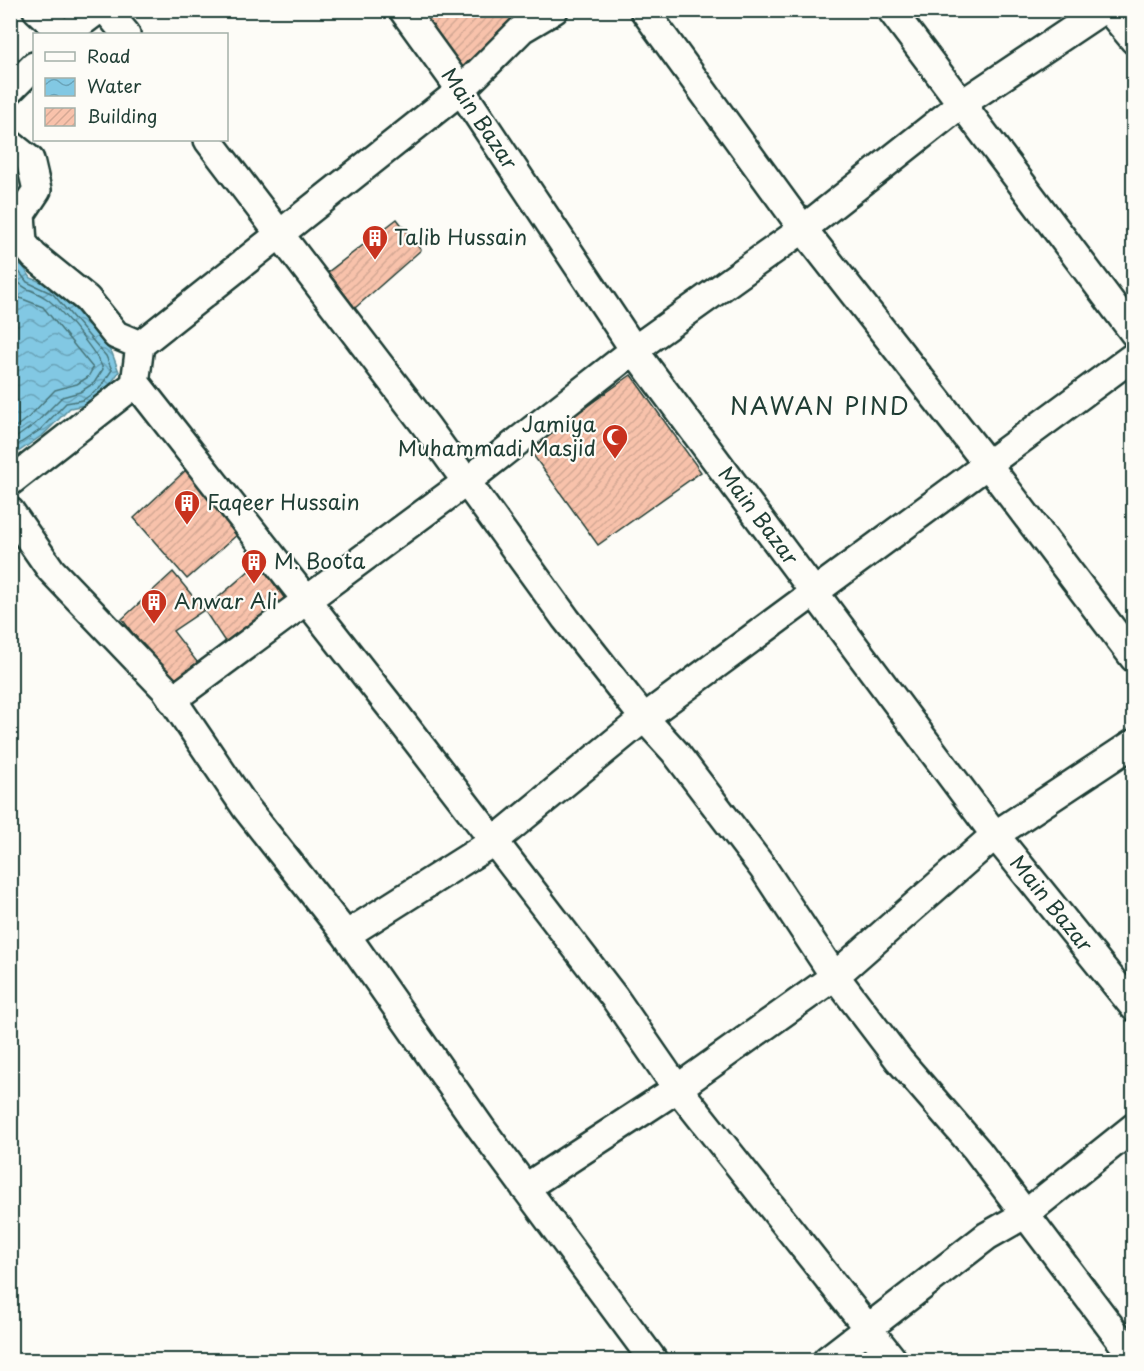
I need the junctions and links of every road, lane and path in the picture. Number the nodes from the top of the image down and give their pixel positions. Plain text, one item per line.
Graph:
1 (37, 10) edge
2 (98, 10) edge
3 (106, 10) edge
4 (403, 10) edge
5 (554, 10) edge
6 (644, 10) edge
7 (891, 10) edge
8 (1102, 10) edge
9 (1109, 10) edge
10 (63, 33) edge
11 (65, 33) edge
12 (125, 33) edge
13 (1134, 40) edge
14 (33, 67) edge
15 (10, 90) edge
16 (460, 90) junction
17 (960, 105) junction
18 (209, 141) edge
19 (10, 144) edge
20 (803, 229) junction
21 (277, 233) junction
22 (1134, 333) edge
23 (140, 345) junction
24 (634, 350) junction
25 (1134, 356) edge
26 (135, 384) junction
27 (988, 465) junction
28 (10, 482) edge
29 (466, 482) junction
30 (10, 511) edge
31 (815, 591) junction
32 (305, 599) junction
33 (1134, 658) edge
34 (172, 700) junction
35 (644, 718) junction
36 (1134, 743) edge
37 (995, 835) junction
38 (493, 842) junction
39 (346, 935) junction
40 (835, 976) junction
41 (1134, 1007) edge
42 (678, 1088) junction
43 (1134, 1127) edge
44 (525, 1188) junction
45 (1024, 1215) junction
46 (867, 1329) junction
47 (1134, 1358) edge
48 (653, 1360) edge
49 (828, 1360) edge
50 (893, 1360) edge

1 - 10 street
2 - 11 street
3 - 12 street
4 - 16 street, Main Bazar
5 - 16 street
6 - 20 street
7 - 17 street
8 - 17 street
9 - 13 street
14 - 15 street
16 - 21 street
16 - 24 street, Main Bazar
17 - 20 street
17 - 22 street
18 - 21 street
19 - 23 street
20 - 24 street
20 - 27 street
21 - 23 street
21 - 29 street
23 - 26 street
24 - 29 street
24 - 31 street, Main Bazar
25 - 27 street
26 - 28 street
26 - 32 street
27 - 31 street
27 - 33 street
29 - 32 street
29 - 35 street
30 - 34 street
31 - 35 street
31 - 37 street, Main Bazar
32 - 34 street
32 - 38 street
34 - 39 street
35 - 38 street
35 - 40 street
36 - 37 street
37 - 40 street
37 - 41 street, Main Bazar
38 - 39 street
38 - 42 street
39 - 44 street
40 - 42 street
40 - 45 street
42 - 44 street
42 - 46 street
43 - 45 street
44 - 48 street
45 - 46 street
45 - 47 street
46 - 49 street
46 - 50 street

